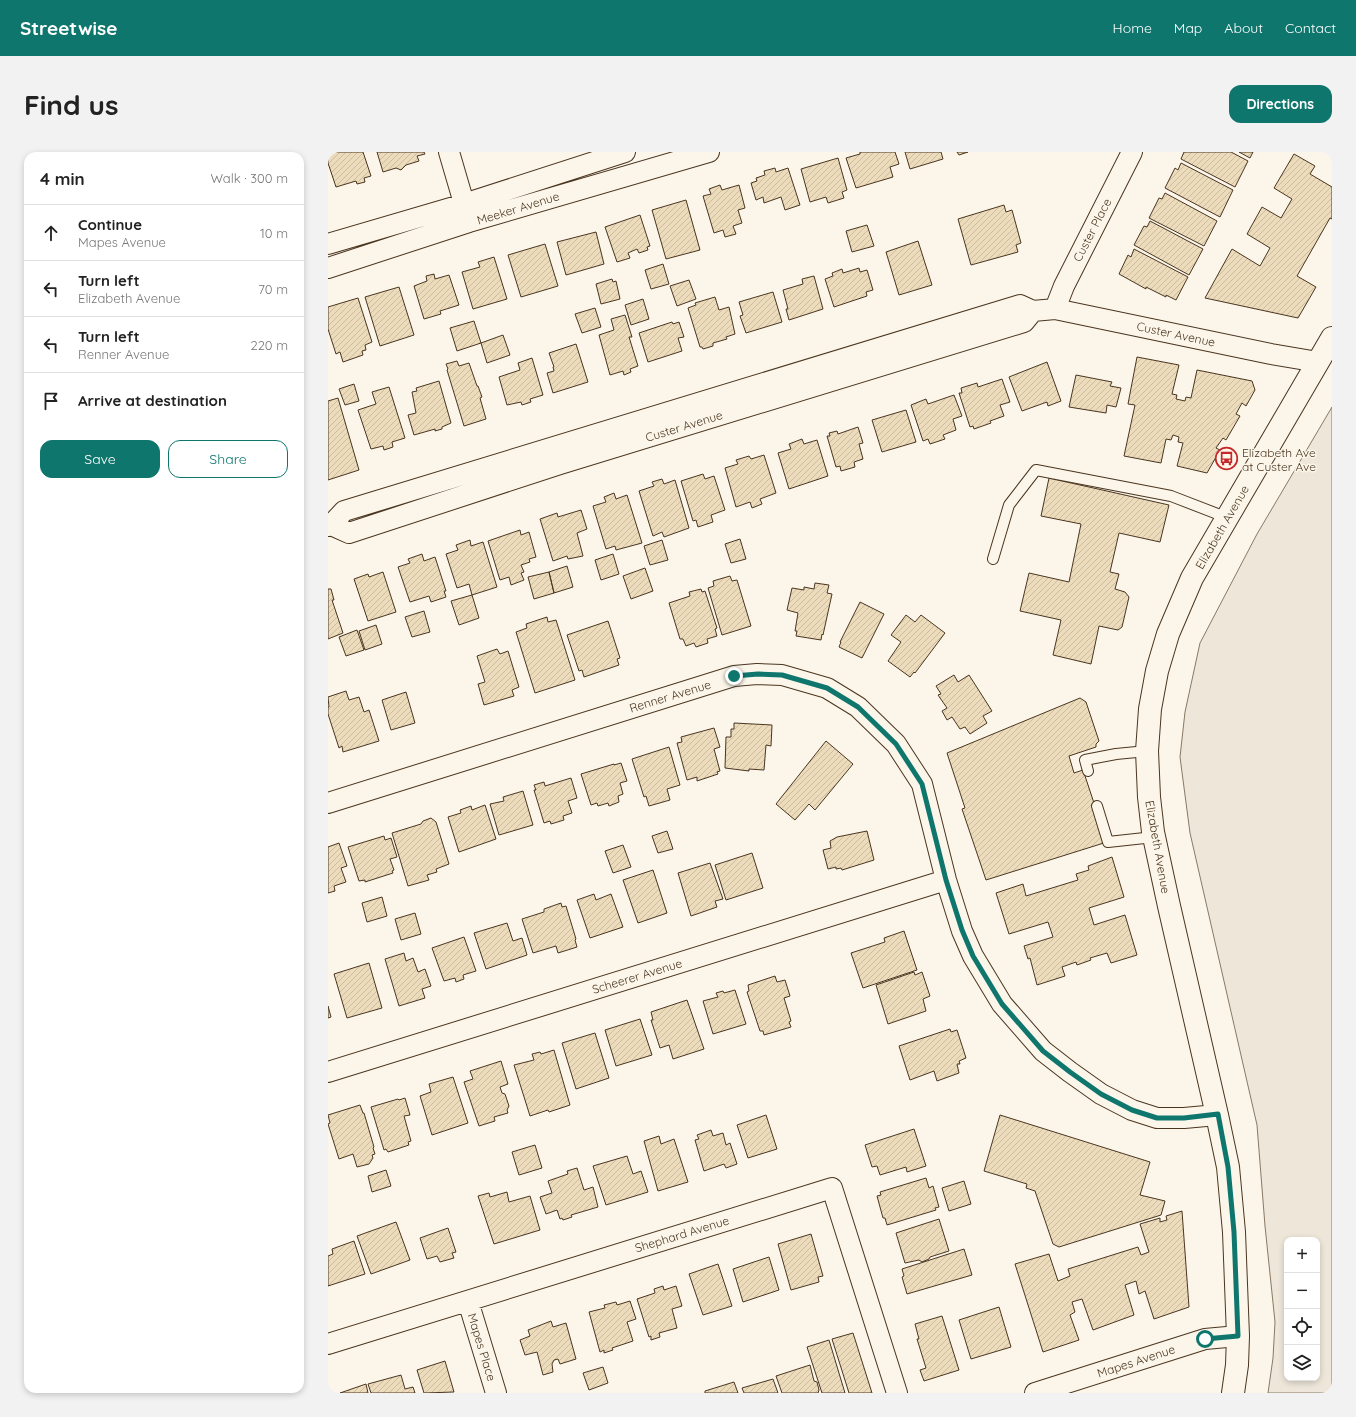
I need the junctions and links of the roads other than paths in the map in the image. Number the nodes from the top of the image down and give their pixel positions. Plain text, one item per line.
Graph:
1 (449, 152) edge
2 (625, 152) edge
3 (708, 152) edge
4 (1132, 152) edge
5 (467, 213) junction
6 (328, 244) edge
7 (328, 268) edge
8 (1055, 309) junction
9 (1332, 338) edge
10 (1318, 362) junction
11 (1228, 518) junction
12 (330, 526) edge
13 (993, 559) dead end
14 (1147, 751) junction
15 (1088, 771) dead end
16 (328, 803) edge
17 (1096, 806) dead end
18 (1154, 836) junction
19 (946, 880) junction
20 (328, 1072) edge
21 (1218, 1114) junction
22 (468, 1301) junction
23 (1238, 1336) junction
24 (328, 1344) edge
25 (496, 1393) edge
26 (897, 1393) edge
27 (1035, 1393) edge
28 (1233, 1393) edge

1 - 5 street
2 - 5 street, Meeker Avenue
3 - 5 street, Meeker Avenue
4 - 8 street, Custer Place
5 - 6 street, Meeker Avenue
5 - 7 street, Meeker Avenue
8 - 10 street, Custer Avenue
8 - 12 street, Custer Avenue
9 - 10 main road, Elizabeth Avenue
10 - 11 main road, Elizabeth Avenue
11 - 13 lane
11 - 14 main road, Elizabeth Avenue
14 - 15 lane
14 - 18 main road, Elizabeth Avenue
16 - 19 street, Renner Avenue
17 - 18 lane
18 - 21 main road, Elizabeth Avenue
19 - 20 street, Scheerer Avenue
19 - 21 street, Renner Avenue
21 - 23 main road, Elizabeth Avenue
22 - 24 street, Shephard Avenue
22 - 25 street, Mapes Place
22 - 26 street, Shephard Avenue
23 - 27 street, Mapes Avenue
23 - 28 main road, Elizabeth Avenue

